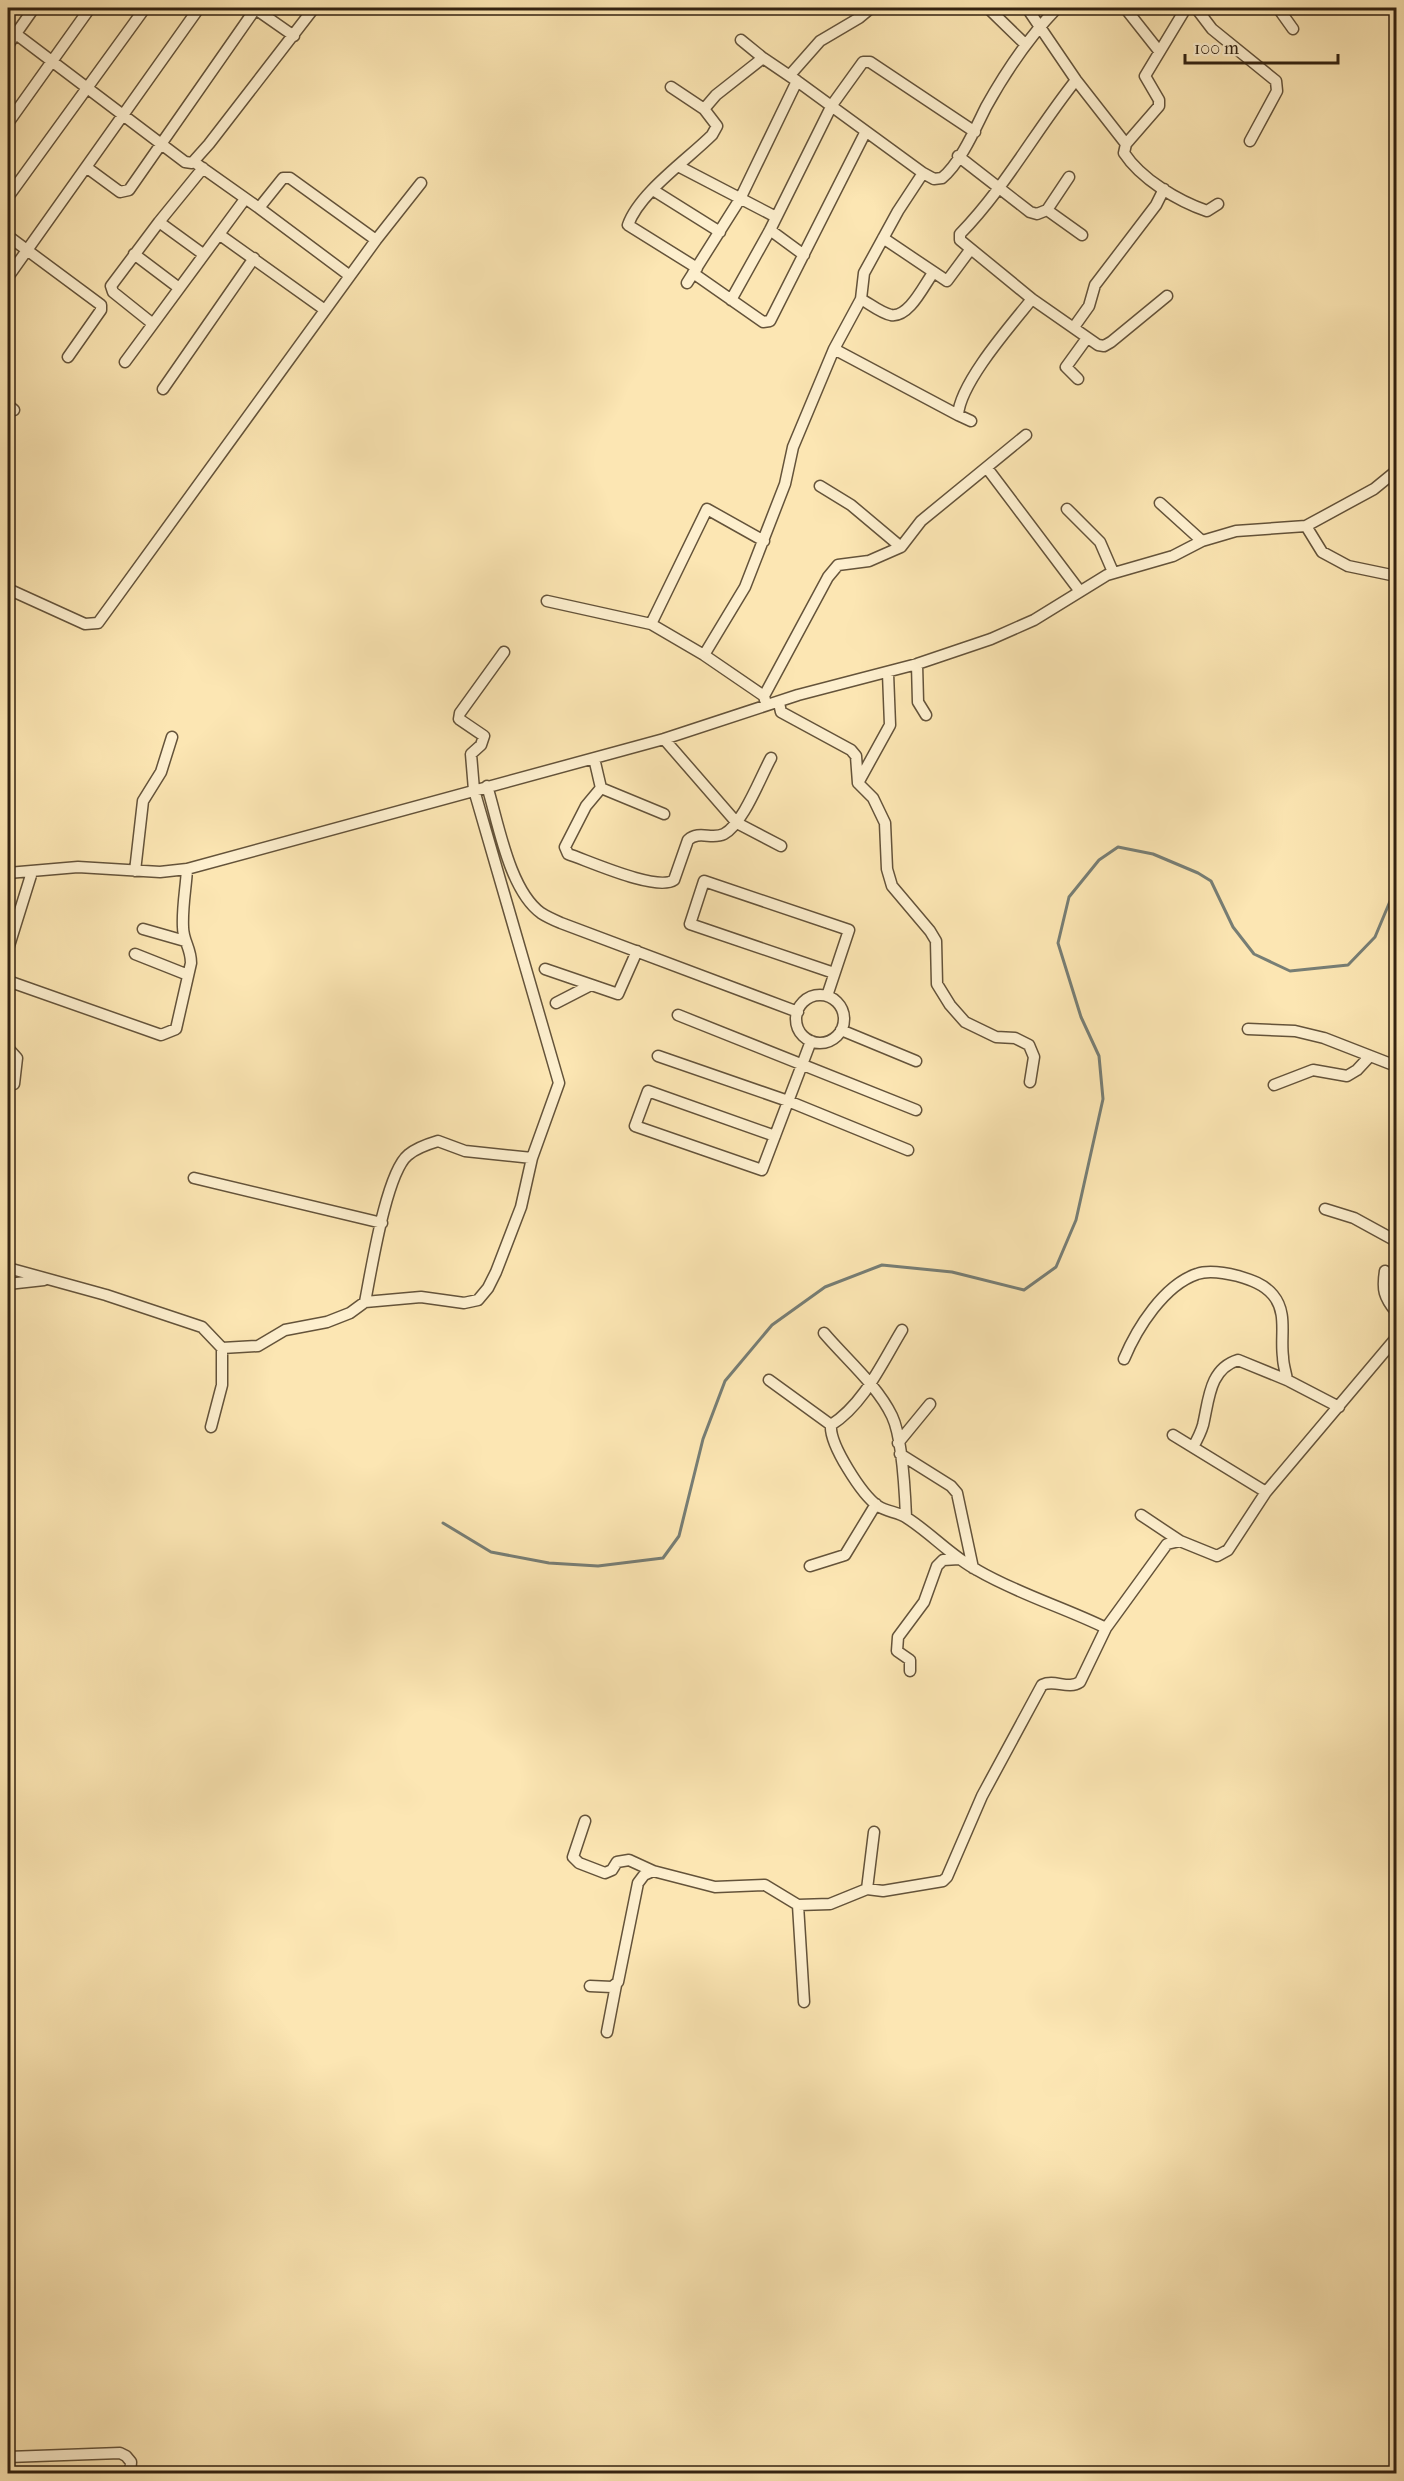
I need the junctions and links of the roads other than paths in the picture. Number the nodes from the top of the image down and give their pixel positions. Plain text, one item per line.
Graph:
1 (34, 8) edge
2 (90, 8) edge
3 (145, 8) edge
4 (199, 8) edge
5 (255, 8) edge
6 (314, 8) edge
7 (872, 8) edge
8 (988, 8) edge
9 (1027, 8) edge
10 (1057, 8) edge
11 (1125, 8) edge
12 (1186, 8) edge
13 (1196, 8) edge
14 (1278, 8) edge
15 (1040, 25) junction
16 (1293, 28) dead end
17 (11, 31) edge
18 (294, 36) junction
19 (741, 40) dead end
20 (1025, 44) junction
21 (8, 45) edge
22 (1159, 51) junction
23 (763, 58) junction
24 (51, 63) junction
25 (793, 78) junction
26 (1076, 80) junction
27 (671, 87) dead end
28 (88, 89) junction
29 (832, 105) junction
30 (704, 109) junction
31 (123, 115) junction
32 (8, 123) edge
33 (975, 132) junction
34 (865, 134) junction
35 (1250, 141) dead end
36 (160, 142) junction
37 (1126, 144) junction
38 (958, 156) junction
39 (199, 165) junction
40 (678, 166) junction
41 (86, 168) junction
42 (923, 173) junction
43 (1069, 177) dead end
44 (421, 183) dead end
45 (1000, 188) junction
46 (1164, 189) junction
47 (653, 190) junction
48 (8, 197) edge
49 (245, 199) junction
50 (740, 199) junction
51 (1218, 204) dead end
52 (259, 208) junction
53 (1047, 210) junction
54 (776, 217) junction
55 (159, 222) junction
56 (770, 230) junction
57 (720, 232) junction
58 (220, 235) junction
59 (1082, 235) dead end
60 (8, 236) edge
61 (883, 238) junction
62 (376, 240) junction
63 (27, 250) junction
64 (970, 250) junction
65 (134, 254) junction
66 (203, 254) junction
67 (804, 255) junction
68 (254, 258) junction
69 (933, 273) junction
70 (693, 275) junction
71 (350, 276) junction
72 (8, 278) edge
73 (179, 288) junction
74 (1167, 296) dead end
75 (1032, 298) junction
76 (861, 299) junction
77 (731, 300) junction
78 (325, 310) junction
79 (153, 324) junction
80 (1074, 327) junction
81 (1087, 338) junction
82 (834, 349) junction
83 (68, 357) dead end
84 (125, 362) dead end
85 (1078, 379) dead end
86 (163, 389) dead end
87 (958, 415) junction
88 (971, 422) dead end
89 (1026, 435) dead end
90 (987, 468) junction
91 (1396, 471) edge
92 (820, 486) dead end
93 (1160, 503) dead end
94 (1067, 509) dead end
95 (1306, 526) junction
96 (764, 541) junction
97 (1202, 541) junction
98 (901, 547) junction
99 (1113, 572) junction
100 (1396, 576) edge
101 (8, 590) edge
102 (1079, 590) junction
103 (547, 601) dead end
104 (651, 624) junction
105 (504, 652) dead end
106 (704, 655) junction
107 (917, 664) junction
108 (888, 673) junction
109 (770, 702) junction
110 (926, 715) dead end
111 (172, 737) dead end
112 (664, 740) junction
113 (594, 758) junction
114 (771, 758) dead end
115 (858, 783) junction
116 (487, 786) junction
117 (602, 788) junction
118 (474, 790) junction
119 (664, 814) dead end
120 (736, 823) junction
121 (781, 846) dead end
122 (187, 869) junction
123 (135, 871) junction
124 (32, 872) junction
125 (8, 873) edge
126 (143, 929) dead end
127 (185, 941) junction
128 (8, 949) edge
129 (637, 951) junction
130 (135, 954) dead end
131 (546, 969) dead end
132 (834, 973) junction
133 (188, 975) junction
134 (8, 981) edge
135 (591, 985) junction
136 (826, 996) junction
137 (556, 1003) dead end
138 (798, 1012) junction
139 (678, 1015) dead end
140 (1248, 1029) dead end
141 (841, 1030) junction
142 (811, 1041) junction
143 (8, 1048) edge
144 (658, 1056) dead end
145 (1370, 1056) junction
146 (916, 1060) dead end
147 (802, 1063) junction
148 (1396, 1066) edge
149 (1030, 1082) dead end
150 (14, 1084) dead end
151 (1274, 1085) dead end
152 (788, 1101) junction
153 (916, 1110) dead end
154 (775, 1136) junction
155 (908, 1150) dead end
156 (532, 1158) junction
157 (194, 1178) dead end
158 (1325, 1209) dead end
159 (382, 1223) junction
160 (1396, 1242) edge
161 (8, 1268) edge
162 (1385, 1271) dead end
163 (51, 1280) junction
164 (8, 1284) edge
165 (365, 1302) junction
166 (1396, 1312) edge
167 (902, 1330) dead end
168 (824, 1333) dead end
169 (1396, 1338) edge
170 (222, 1348) junction
171 (1124, 1359) dead end
172 (769, 1380) dead end
173 (1287, 1380) junction
174 (869, 1384) junction
175 (930, 1404) dead end
176 (1339, 1407) junction
177 (831, 1425) junction
178 (211, 1427) dead end
179 (1173, 1435) dead end
180 (1193, 1447) junction
181 (899, 1449) junction
182 (1266, 1492) junction
183 (876, 1504) junction
184 (1141, 1515) dead end
185 (906, 1517) junction
186 (1180, 1541) junction
187 (959, 1559) junction
188 (810, 1566) dead end
189 (973, 1568) junction
190 (1106, 1628) junction
191 (910, 1671) dead end
192 (585, 1821) dead end
193 (874, 1832) dead end
194 (653, 1871) junction
195 (867, 1889) junction
196 (798, 1905) junction
197 (616, 1985) junction
198 (590, 1986) dead end
199 (804, 2002) dead end
200 (607, 2032) dead end
201 (8, 2457) edge
202 (130, 2474) edge

1 - 17 street
2 - 24 street
3 - 28 street
4 - 31 street
5 - 18 street
5 - 36 street
6 - 18 street
7 - 25 street
8 - 20 street
9 - 15 street
10 - 15 street
11 - 22 street
12 - 22 street
13 - 35 street
14 - 16 street
15 - 20 street
15 - 26 street
17 - 21 street
17 - 24 street
18 - 39 street
19 - 23 street
20 - 33 street
22 - 37 street
23 - 25 street
23 - 30 street
24 - 28 street
24 - 32 street
25 - 29 street
25 - 50 street
26 - 37 street
26 - 45 street
27 - 30 street
28 - 31 street
28 - 48 street
29 - 33 street
29 - 34 street
29 - 54 street
30 - 40 street
31 - 36 street
31 - 41 street
33 - 38 street
34 - 42 street
34 - 67 street
36 - 39 street
36 - 41 street
37 - 46 street
38 - 42 street
38 - 45 street
39 - 49 street
39 - 55 street
40 - 47 street
40 - 50 street
41 - 63 street
42 - 61 street
43 - 53 street
44 - 62 street
45 - 53 street
45 - 64 street
46 - 51 street
46 - 80 street
47 - 57 street
47 - 70 street
49 - 52 street
49 - 58 street
50 - 54 street
50 - 57 street
52 - 62 street
52 - 71 street
53 - 59 street
54 - 56 street
55 - 65 street
55 - 66 street
56 - 67 street
56 - 77 street
57 - 70 street
58 - 66 street
58 - 68 street
60 - 63 street
61 - 69 street
61 - 76 street
62 - 71 street
63 - 72 street
63 - 83 street
64 - 69 street
64 - 75 street
65 - 73 street
65 - 79 street
66 - 73 street
67 - 77 street
68 - 78 street
68 - 86 street
69 - 76 street
70 - 77 street
71 - 78 street
73 - 79 street
74 - 81 street
75 - 80 street
75 - 87 street
76 - 82 street
78 - 101 street
79 - 84 street
80 - 81 street
81 - 85 street
82 - 87 street
82 - 96 street
87 - 88 street
89 - 90 street
90 - 98 street
90 - 102 street
91 - 95 street
92 - 98 street
93 - 97 street
94 - 99 street
95 - 97 street
95 - 100 street
96 - 104 street
96 - 106 street
97 - 99 street
98 - 109 street
99 - 102 street
102 - 107 street
103 - 104 street
104 - 106 street
105 - 118 street
106 - 109 street
107 - 108 street
107 - 110 street
108 - 109 street
108 - 115 street
109 - 112 street
109 - 115 street
111 - 123 street
112 - 113 street
112 - 120 street
113 - 116 street
113 - 117 street
114 - 120 street
115 - 149 street
116 - 118 street
116 - 129 street
117 - 119 street
117 - 120 street
118 - 122 street
118 - 156 street
120 - 121 street
122 - 123 street
122 - 127 street
123 - 124 street
124 - 125 street
124 - 128 street
126 - 127 street
127 - 133 street
129 - 135 street
129 - 138 street
130 - 133 street
131 - 135 street
132 - 132 street
132 - 136 street
133 - 134 street
135 - 137 street
136 - 138 street
136 - 141 street
138 - 142 street
139 - 147 street
140 - 145 street
141 - 142 street
141 - 146 street
142 - 147 street
143 - 150 street
144 - 152 street
145 - 148 street
145 - 151 street
147 - 152 street
147 - 153 street
152 - 154 street
152 - 155 street
154 - 154 street
156 - 159 street
156 - 165 street
157 - 159 street
158 - 160 street
159 - 165 street
161 - 163 street
162 - 166 street
163 - 164 street
163 - 170 street
165 - 170 street
167 - 174 street
168 - 174 street
169 - 176 street
170 - 178 street
171 - 173 street
172 - 177 street
173 - 176 street
173 - 180 street
174 - 177 street
174 - 181 street
175 - 181 street
176 - 182 street
177 - 183 street
179 - 180 street
180 - 182 street
181 - 185 street
181 - 189 street
182 - 186 street
183 - 185 street
183 - 188 street
184 - 186 street
185 - 187 street
186 - 190 street
187 - 189 street
187 - 191 street
189 - 190 street
190 - 195 street
192 - 194 street
193 - 195 street
194 - 196 street
194 - 197 street
195 - 196 street
196 - 199 street
197 - 198 street
197 - 200 street
201 - 202 street

